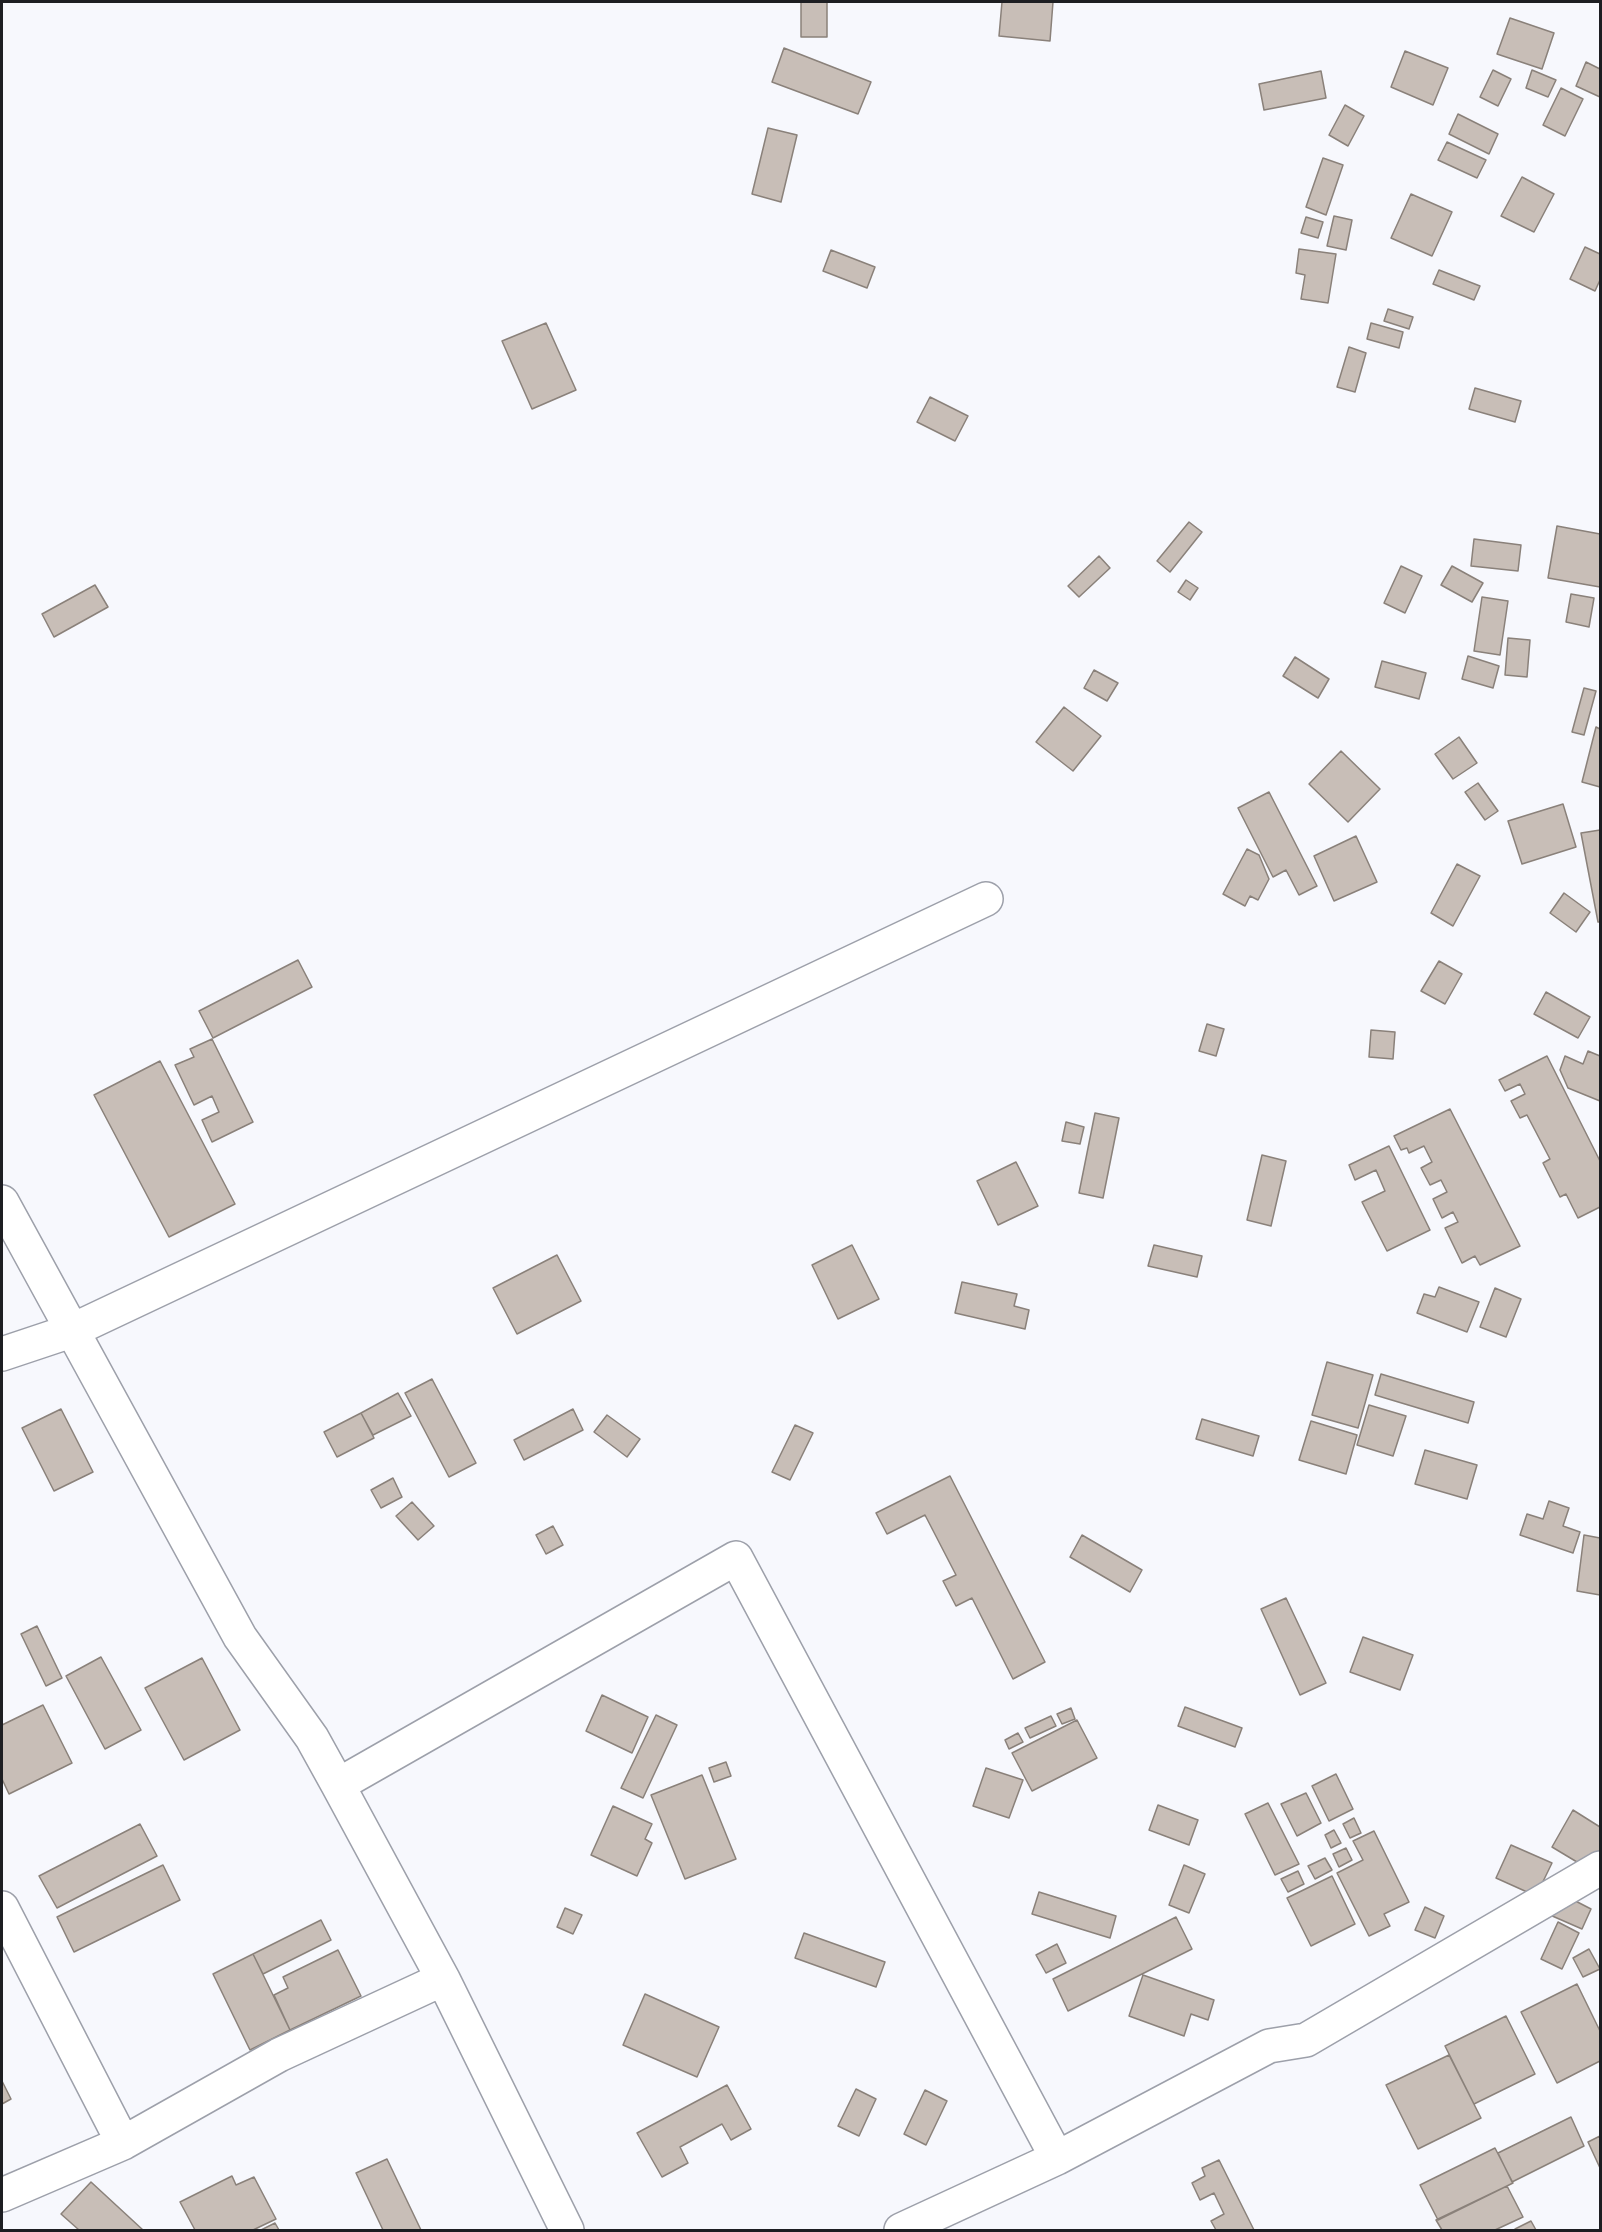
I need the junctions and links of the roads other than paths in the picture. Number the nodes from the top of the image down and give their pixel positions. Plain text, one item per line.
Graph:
1 (986, 899) dead end
2 (2, 1202) edge
3 (71, 1331) junction
4 (2, 1354) edge
5 (338, 1785) junction
6 (1600, 1869) edge
7 (2, 1908) edge
8 (443, 1979) junction
9 (123, 2143) junction
10 (1057, 2158) junction
11 (2, 2195) edge
12 (567, 2230) edge
13 (901, 2230) edge

1 - 3 street
2 - 3 street
3 - 4 street
3 - 5 street
5 - 8 street
5 - 10 street
6 - 10 street
7 - 9 street
8 - 9 street
8 - 12 street
9 - 11 street
10 - 13 street

